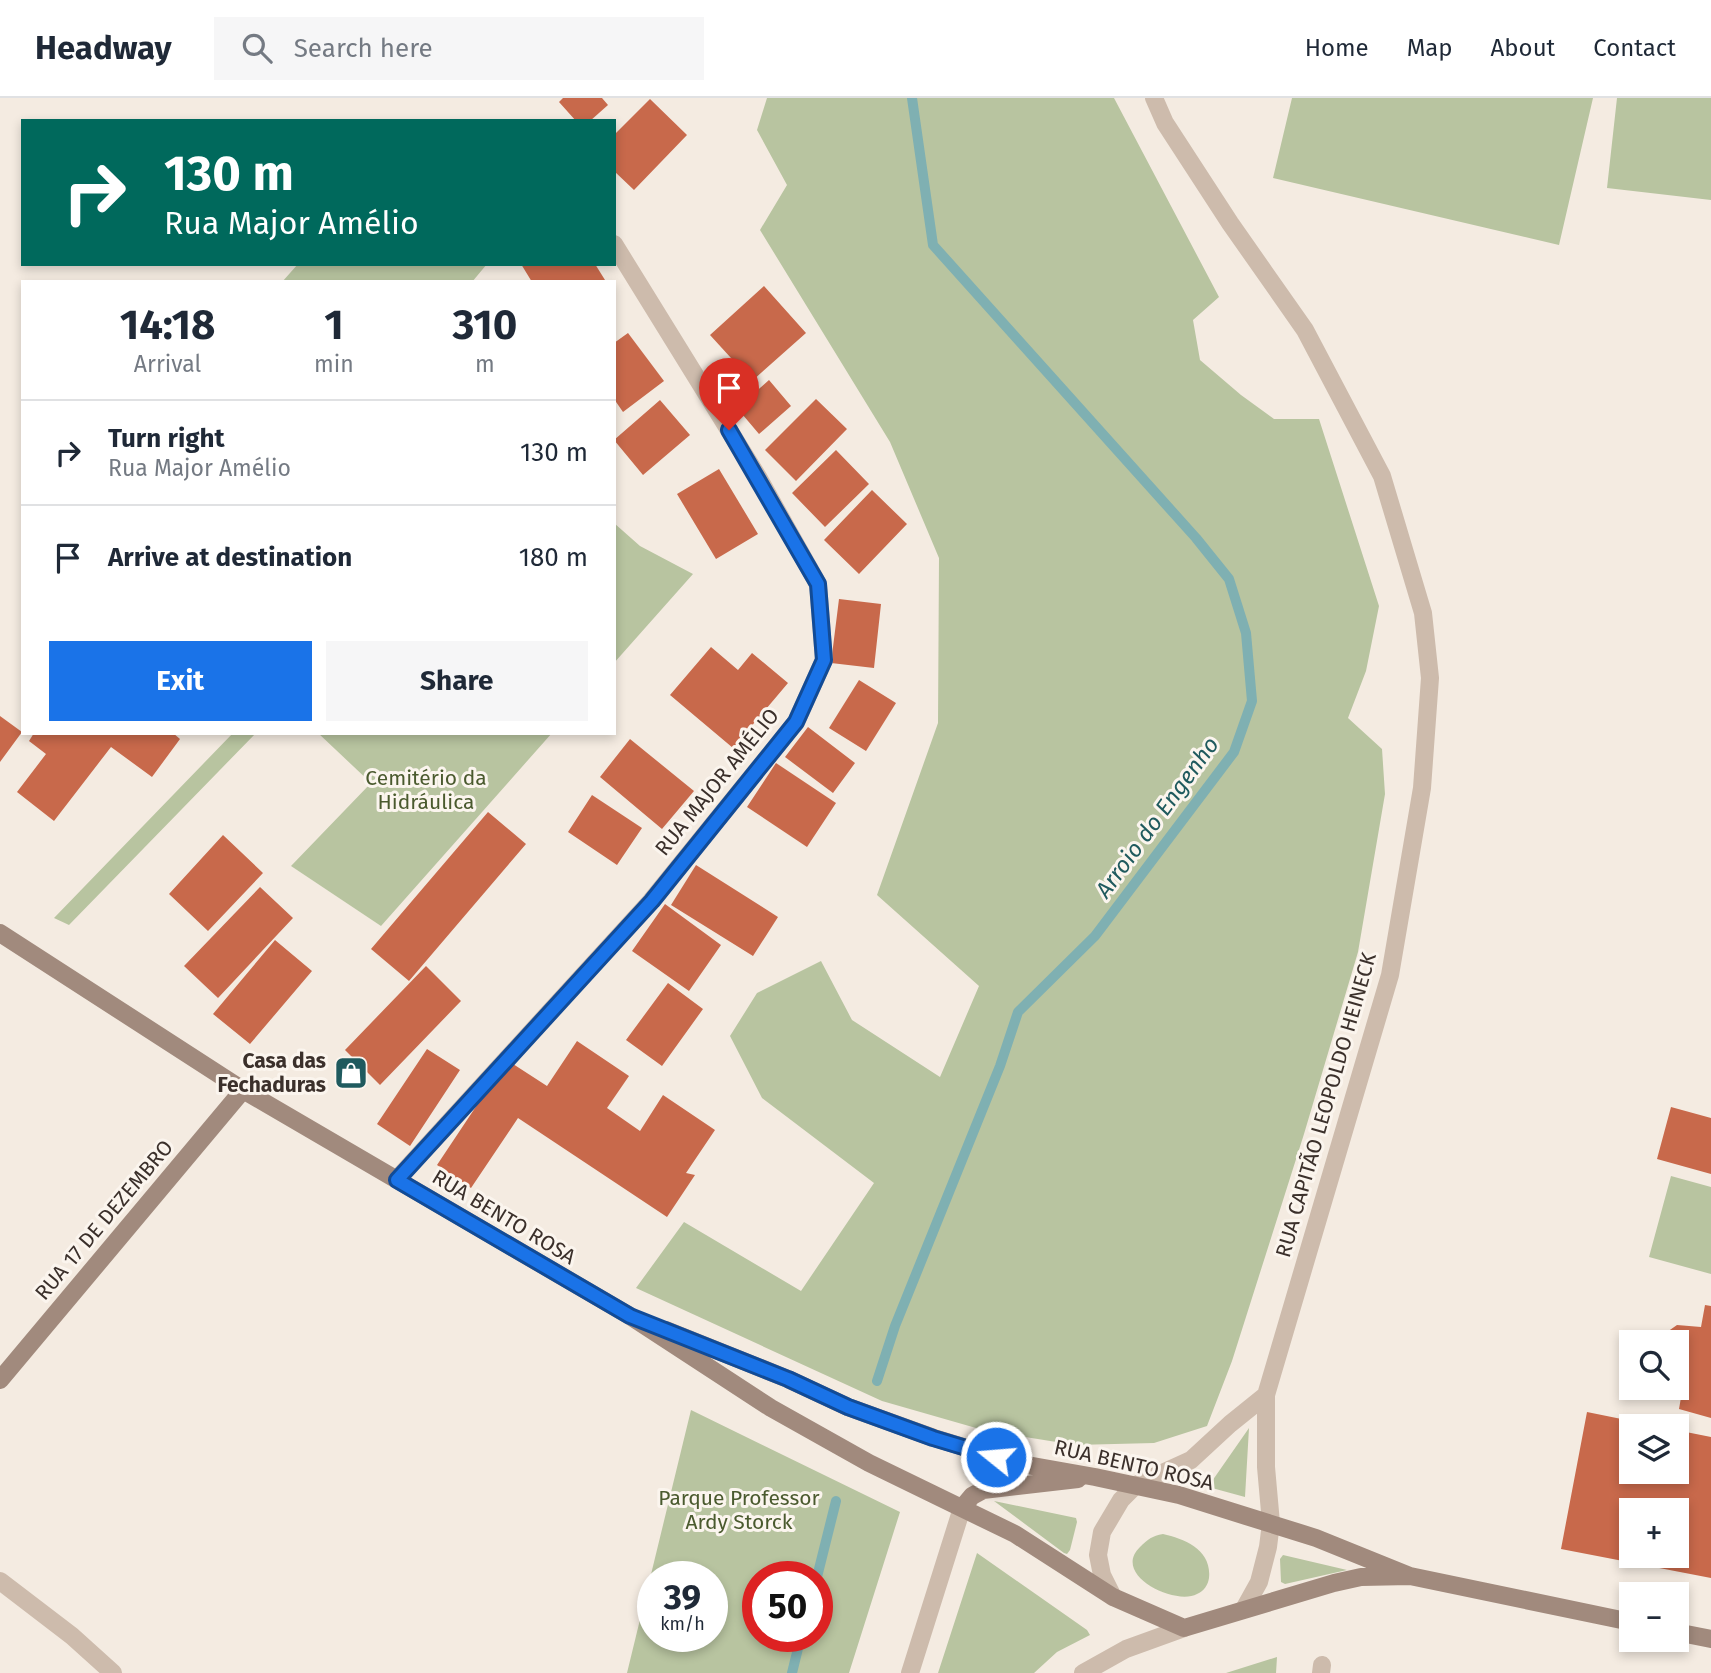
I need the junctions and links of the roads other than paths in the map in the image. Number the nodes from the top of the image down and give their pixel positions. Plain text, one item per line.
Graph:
1 (1154, 98) edge
2 (616, 247) edge
3 (0, 933) edge
4 (243, 1090) junction
5 (397, 1180) junction
6 (630, 1316) junction
7 (0, 1380) edge
8 (1266, 1395) junction
9 (1096, 1477) junction
10 (1136, 1486) junction
11 (962, 1508) junction
12 (1270, 1523) junction
13 (1410, 1576) junction
14 (0, 1581) edge
15 (1113, 1597) junction
16 (1244, 1609) junction
17 (1619, 1620) edge
18 (1184, 1628) junction
19 (1689, 1635) edge
20 (1711, 1639) edge
21 (113, 1673) edge
22 (910, 1673) edge
23 (1083, 1673) edge

1 - 8 street, RUA CAPITÃO LEOPOLDO HEINECK
2 - 5 street, RUA MAJOR AMÉLIO
3 - 4 main road, RUA BENTO ROSA
4 - 5 main road, RUA BENTO ROSA
4 - 7 main road, RUA 17 DE DEZEMBRO
5 - 6 main road, RUA BENTO ROSA
6 - 9 main road, RUA BENTO ROSA
6 - 11 main road, RUA BENTO ROSA
8 - 10 street
8 - 12 street, RUA CAPITÃO LEOPOLDO HEINECK
9 - 10 main road, RUA BENTO ROSA
9 - 11 main road
10 - 12 main road, RUA BENTO ROSA
10 - 15 street
11 - 15 main road, RUA BENTO ROSA
11 - 22 street
12 - 13 main road, RUA BENTO ROSA
12 - 16 street
13 - 16 main road
13 - 17 main road
14 - 21 street
15 - 18 main road, RUA BENTO ROSA
16 - 18 main road
18 - 23 street
19 - 20 main road

